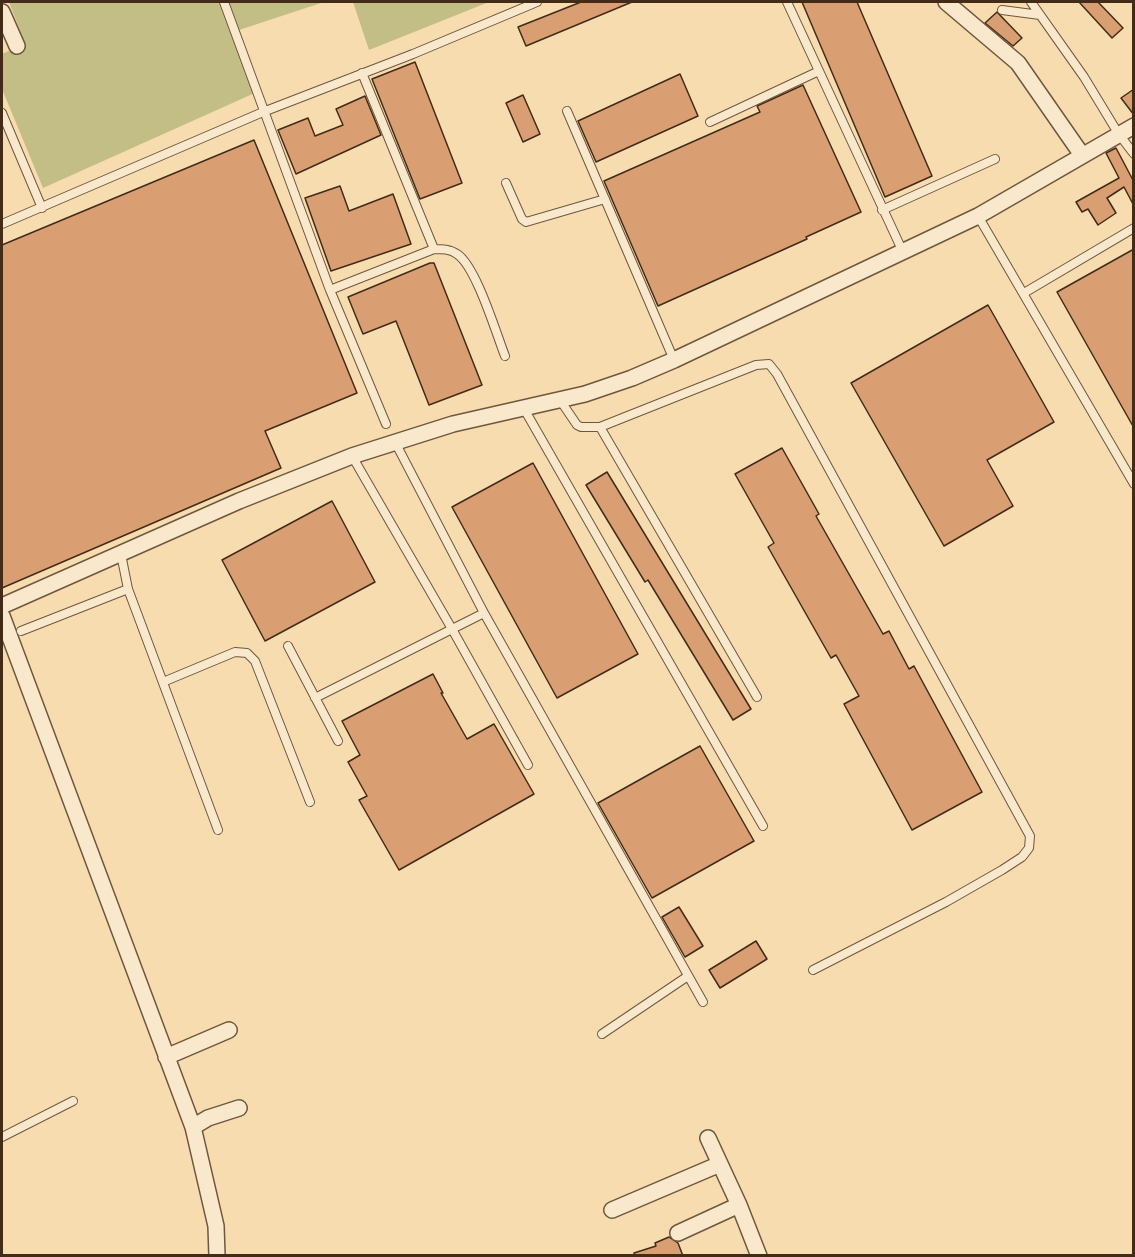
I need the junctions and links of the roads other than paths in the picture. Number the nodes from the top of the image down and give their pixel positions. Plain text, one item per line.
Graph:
1 (224, 2) edge
2 (537, 2) edge
3 (787, 2) edge
4 (946, 2) edge
5 (1031, 2) edge
6 (1002, 10) dead end
7 (2, 12) edge
8 (1040, 15) junction
9 (17, 46) dead end
10 (819, 71) junction
11 (362, 73) junction
12 (567, 111) dead end
13 (263, 112) junction
14 (2, 113) edge
15 (710, 122) dead end
16 (1134, 126) edge
17 (1118, 133) junction
18 (1134, 154) edge
19 (1082, 155) junction
20 (995, 159) dead end
21 (506, 183) dead end
22 (605, 199) junction
23 (42, 208) junction
24 (882, 210) junction
25 (978, 216) junction
26 (2, 224) edge
27 (1134, 228) edge
28 (434, 249) junction
29 (903, 252) junction
30 (330, 290) junction
31 (1023, 293) junction
32 (505, 356) dead end
33 (674, 360) junction
34 (560, 400) junction
35 (523, 407) junction
36 (386, 424) dead end
37 (600, 427) junction
38 (395, 441) junction
39 (352, 456) junction
40 (1134, 484) edge
41 (121, 554) junction
42 (128, 589) junction
43 (2, 606) edge
44 (484, 613) junction
45 (2, 616) edge
46 (452, 629) junction
47 (21, 631) dead end
48 (288, 646) dead end
49 (163, 682) junction
50 (757, 697) dead end
51 (315, 698) junction
52 (338, 741) dead end
53 (528, 765) dead end
54 (310, 802) dead end
55 (764, 826) dead end
56 (218, 830) dead end
57 (813, 970) dead end
58 (688, 976) junction
59 (703, 1002) dead end
60 (229, 1030) dead end
61 (602, 1034) dead end
62 (166, 1058) junction
63 (73, 1101) dead end
64 (239, 1108) dead end
65 (193, 1127) junction
66 (2, 1137) edge
67 (708, 1138) dead end
68 (720, 1164) junction
69 (739, 1205) junction
70 (612, 1210) dead end
71 (678, 1233) dead end
72 (217, 1256) edge
73 (759, 1256) edge

1 - 13 lane
2 - 11 lane
3 - 10 lane
4 - 19 street
5 - 8 lane
6 - 8 lane
7 - 9 street
8 - 17 lane
10 - 15 lane
10 - 24 lane
11 - 13 lane
11 - 28 lane
12 - 22 lane
13 - 23 lane
13 - 30 lane
14 - 23 lane
16 - 17 street
17 - 18 lane
17 - 19 street
19 - 25 street
20 - 24 lane
21 - 22 lane
22 - 33 lane
23 - 26 lane
24 - 29 lane
25 - 29 street
25 - 31 lane
27 - 31 lane
28 - 30 lane
28 - 32 lane
29 - 33 street
30 - 36 lane
31 - 40 lane
33 - 34 street
34 - 35 street
34 - 37 lane
35 - 38 street
35 - 55 lane
37 - 50 lane
37 - 57 lane
38 - 39 street
38 - 44 lane
39 - 41 street
39 - 46 lane
41 - 42 lane
41 - 43 street
42 - 47 lane
42 - 49 lane
44 - 46 lane
44 - 58 lane
45 - 62 street
46 - 51 lane
46 - 53 lane
48 - 51 lane
49 - 54 lane
49 - 56 lane
51 - 52 lane
58 - 59 lane
58 - 61 lane
60 - 62 street
62 - 65 street
63 - 66 lane
64 - 65 street
65 - 72 street
67 - 68 street
68 - 69 street
68 - 70 street
69 - 71 street
69 - 73 street

